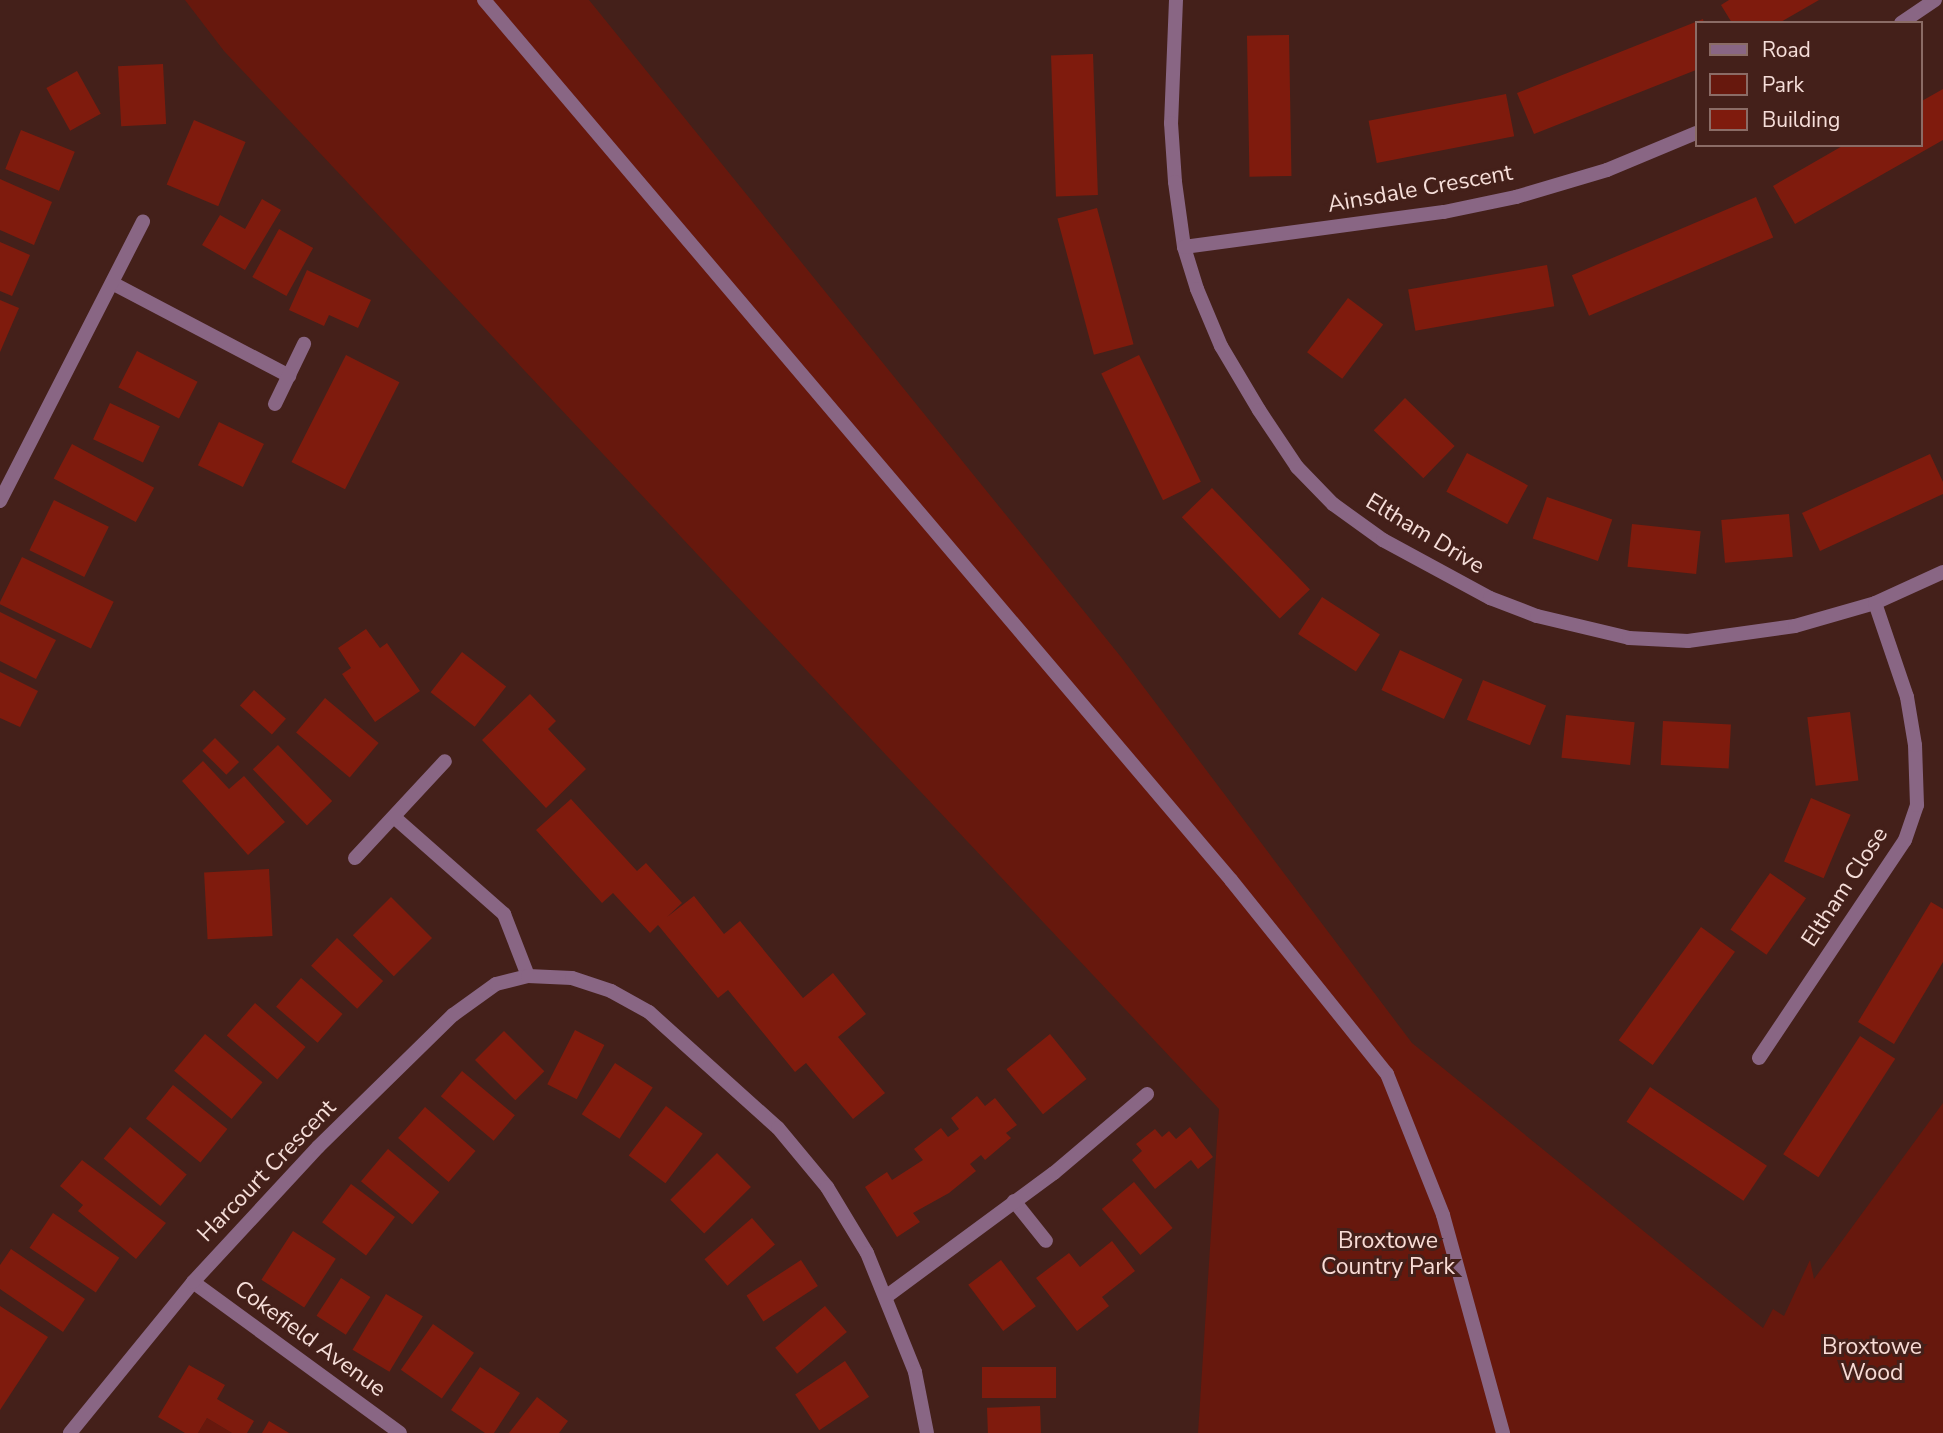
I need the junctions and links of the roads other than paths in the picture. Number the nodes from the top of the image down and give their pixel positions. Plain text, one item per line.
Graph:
1 (484, 0) edge
2 (1176, 0) edge
3 (1935, 0) edge
4 (1904, 21) edge
5 (1694, 134) edge
6 (143, 221) dead end
7 (1184, 247) junction
8 (114, 284) junction
9 (304, 344) dead end
10 (289, 376) junction
11 (275, 404) dead end
12 (0, 501) edge
13 (1943, 572) edge
14 (1875, 603) junction
15 (445, 761) dead end
16 (394, 817) junction
17 (355, 859) dead end
18 (528, 976) junction
19 (1759, 1058) dead end
20 (1147, 1094) dead end
21 (1014, 1201) junction
22 (1046, 1241) dead end
23 (193, 1282) junction
24 (887, 1296) junction
25 (70, 1433) edge
26 (400, 1433) edge
27 (927, 1433) edge
28 (1503, 1433) edge

1 - 28 street
2 - 7 street, Eltham Drive
3 - 4 street
5 - 7 street, Ainsdale Crescent
6 - 8 street
7 - 14 street, Eltham Drive
8 - 10 street
8 - 12 street
9 - 10 street
10 - 11 street
13 - 14 street, Eltham Drive
14 - 19 street, Eltham Close
15 - 16 street
16 - 17 street
16 - 18 street
18 - 23 street, Harcourt Crescent
18 - 24 street, Harcourt Crescent
20 - 21 street
21 - 22 street
21 - 24 street
23 - 25 street, Harcourt Crescent
23 - 26 street, Cokefield Avenue
24 - 27 street, Harcourt Crescent

